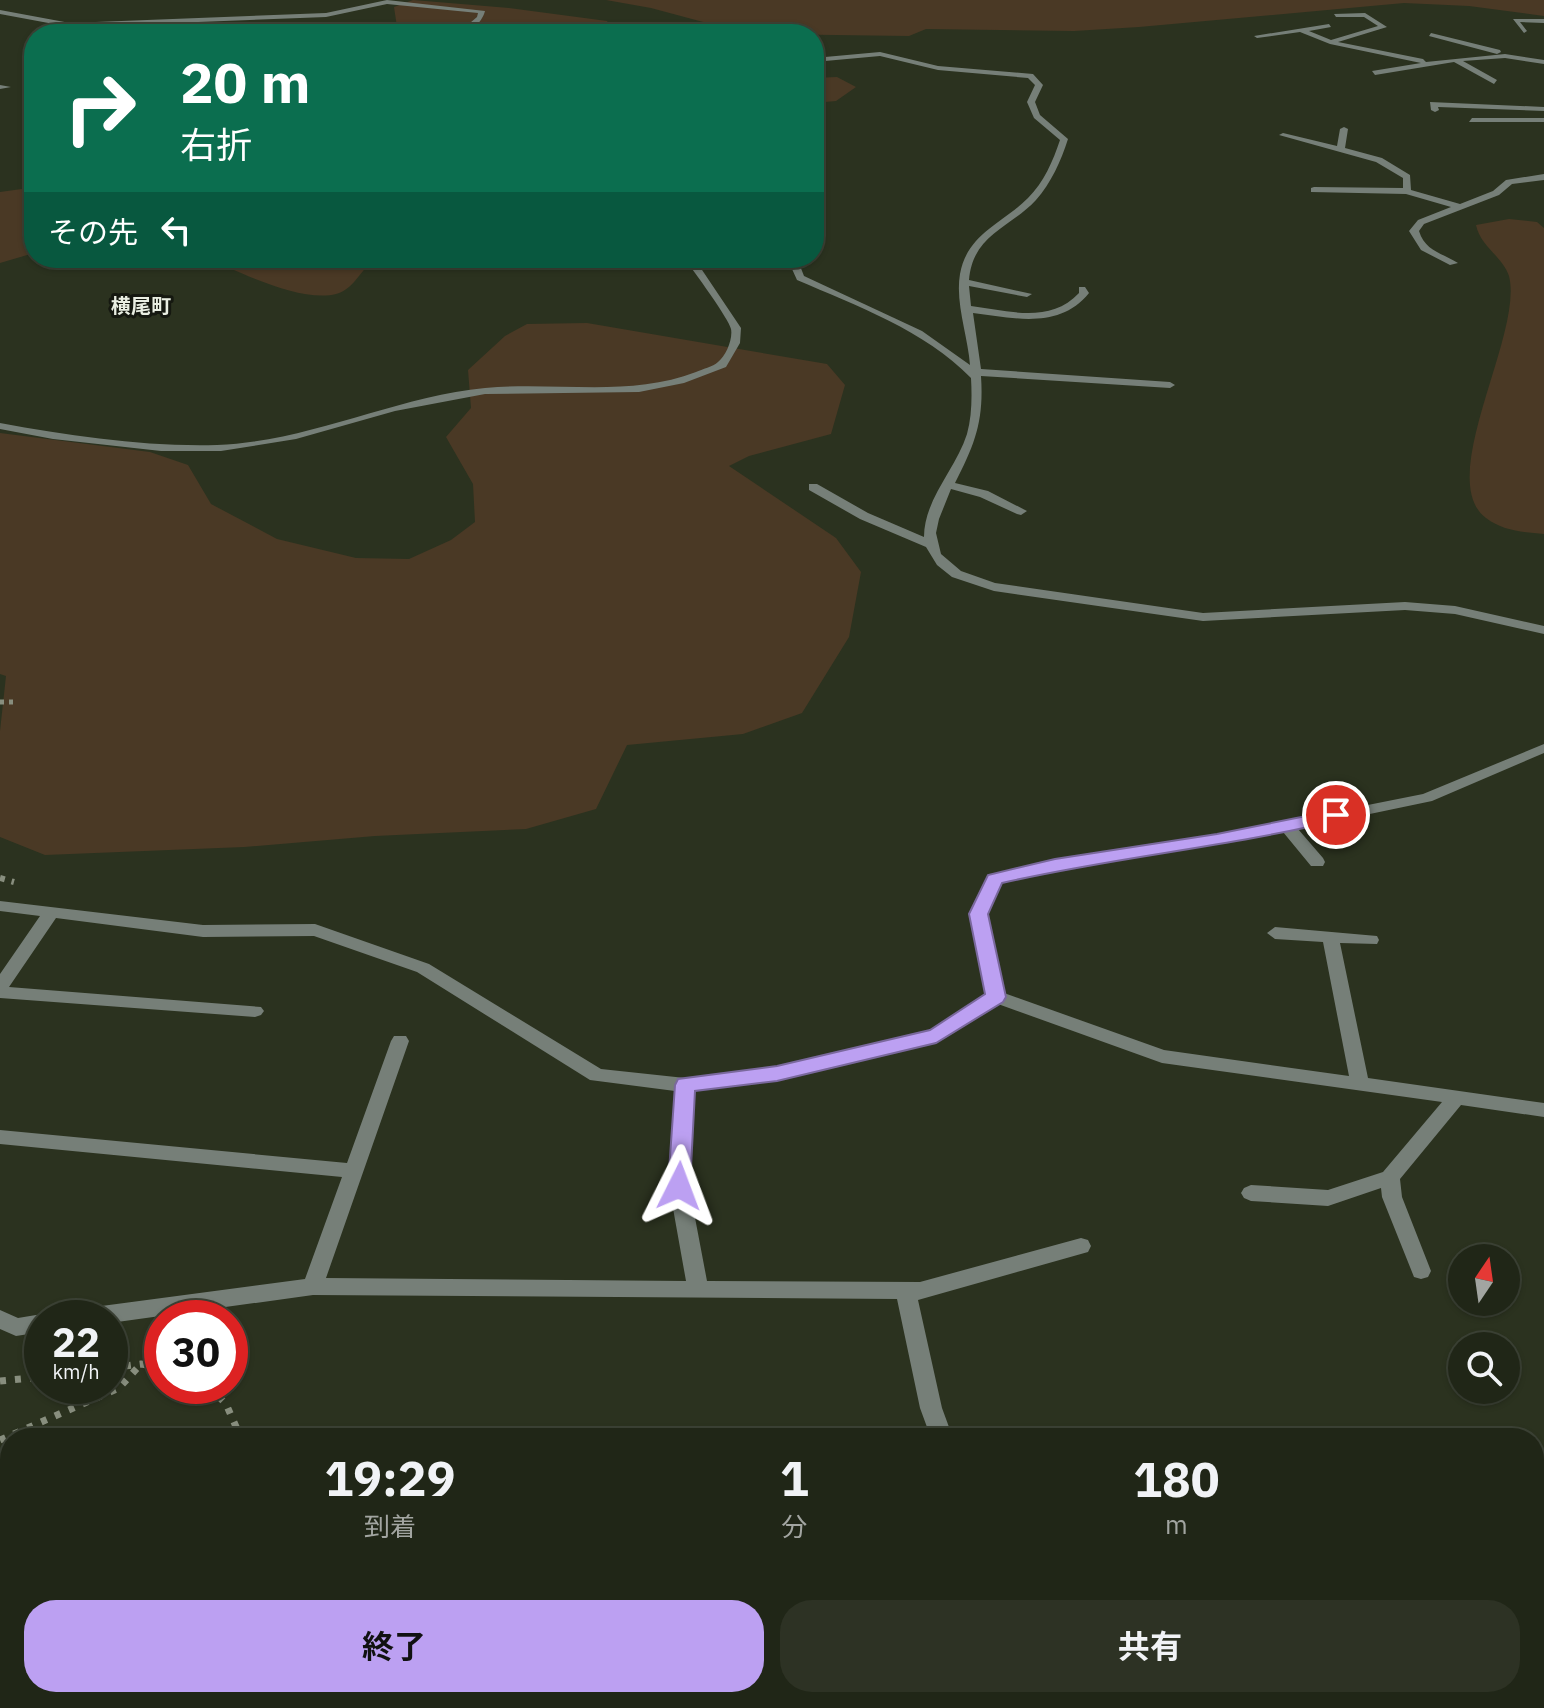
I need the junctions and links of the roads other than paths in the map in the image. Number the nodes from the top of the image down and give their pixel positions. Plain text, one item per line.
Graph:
1 (0, 12) edge
2 (1336, 15) dead end
3 (1544, 21) edge
4 (50, 24) edge
5 (97, 24) edge
6 (472, 24) edge
7 (1329, 26) dead end
8 (1301, 30) junction
9 (1524, 31) dead end
10 (1431, 35) dead end
11 (1257, 36) dead end
12 (1328, 42) junction
13 (1521, 58) junction
14 (824, 59) edge
15 (1455, 59) junction
16 (1544, 59) edge
17 (1432, 63) junction
18 (1375, 73) dead end
19 (1494, 82) dead end
20 (1435, 110) dead end
21 (1544, 110) edge
22 (1544, 118) edge
23 (1472, 120) dead end
24 (1344, 129) dead end
25 (1283, 135) dead end
26 (1341, 149) junction
27 (1544, 177) edge
28 (1314, 190) dead end
29 (1407, 191) junction
30 (1460, 207) junction
31 (1453, 263) dead end
32 (696, 268) edge
33 (796, 268) edge
34 (965, 282) junction
35 (1082, 289) dead end
36 (1027, 294) dead end
37 (968, 309) junction
38 (976, 375) junction
39 (1170, 385) dead end
40 (0, 426) edge
41 (949, 485) junction
42 (813, 487) dead end
43 (1021, 511) dead end
44 (931, 545) junction
45 (1544, 630) edge
46 (1544, 748) edge
47 (1544, 761) edge
48 (1508, 763) junction
49 (1286, 825) junction
50 (1317, 862) dead end
51 (0, 906) edge
52 (52, 911) junction
53 (1275, 933) dead end
54 (1330, 937) junction
55 (1371, 940) dead end
56 (0, 989) edge
57 (996, 997) junction
58 (255, 1011) dead end
59 (400, 1041) dead end
60 (1360, 1084) junction
61 (685, 1085) junction
62 (1456, 1098) junction
63 (1544, 1110) edge
64 (0, 1137) edge
65 (353, 1171) junction
66 (1390, 1177) junction
67 (1251, 1193) dead end
68 (1081, 1246) dead end
69 (1421, 1271) dead end
70 (313, 1286) junction
71 (698, 1289) junction
72 (906, 1291) junction
73 (128, 1311) edge
74 (0, 1319) edge
75 (24, 1326) edge
76 (938, 1428) edge

1 - 4 street
2 - 12 street
3 - 9 street
5 - 6 street
7 - 8 street
8 - 11 street
8 - 12 street
10 - 13 street
12 - 17 street
13 - 15 street
13 - 16 street
14 - 34 street
15 - 17 street
15 - 19 street
17 - 18 street
20 - 21 street
21 - 22 street
22 - 23 street
24 - 26 street
25 - 26 street
26 - 29 street
27 - 30 street
28 - 29 street
29 - 30 street
30 - 31 street
32 - 40 street
33 - 38 street
34 - 36 street
34 - 37 street
35 - 37 street
37 - 38 street
38 - 39 street
38 - 41 street
41 - 43 street
41 - 44 street
42 - 44 street
44 - 45 street
46 - 48 street
47 - 48 street
48 - 49 street
49 - 50 street
49 - 57 street
51 - 52 street
52 - 56 street
52 - 61 street
53 - 54 street
54 - 55 street
54 - 60 street
56 - 58 street
57 - 60 street
57 - 61 street
59 - 65 street
60 - 62 street
61 - 71 street
62 - 63 street
62 - 66 street
64 - 65 street
65 - 70 street
66 - 67 street
66 - 69 street
68 - 72 street
70 - 71 street
70 - 73 street
71 - 72 street
72 - 76 street
74 - 75 street

